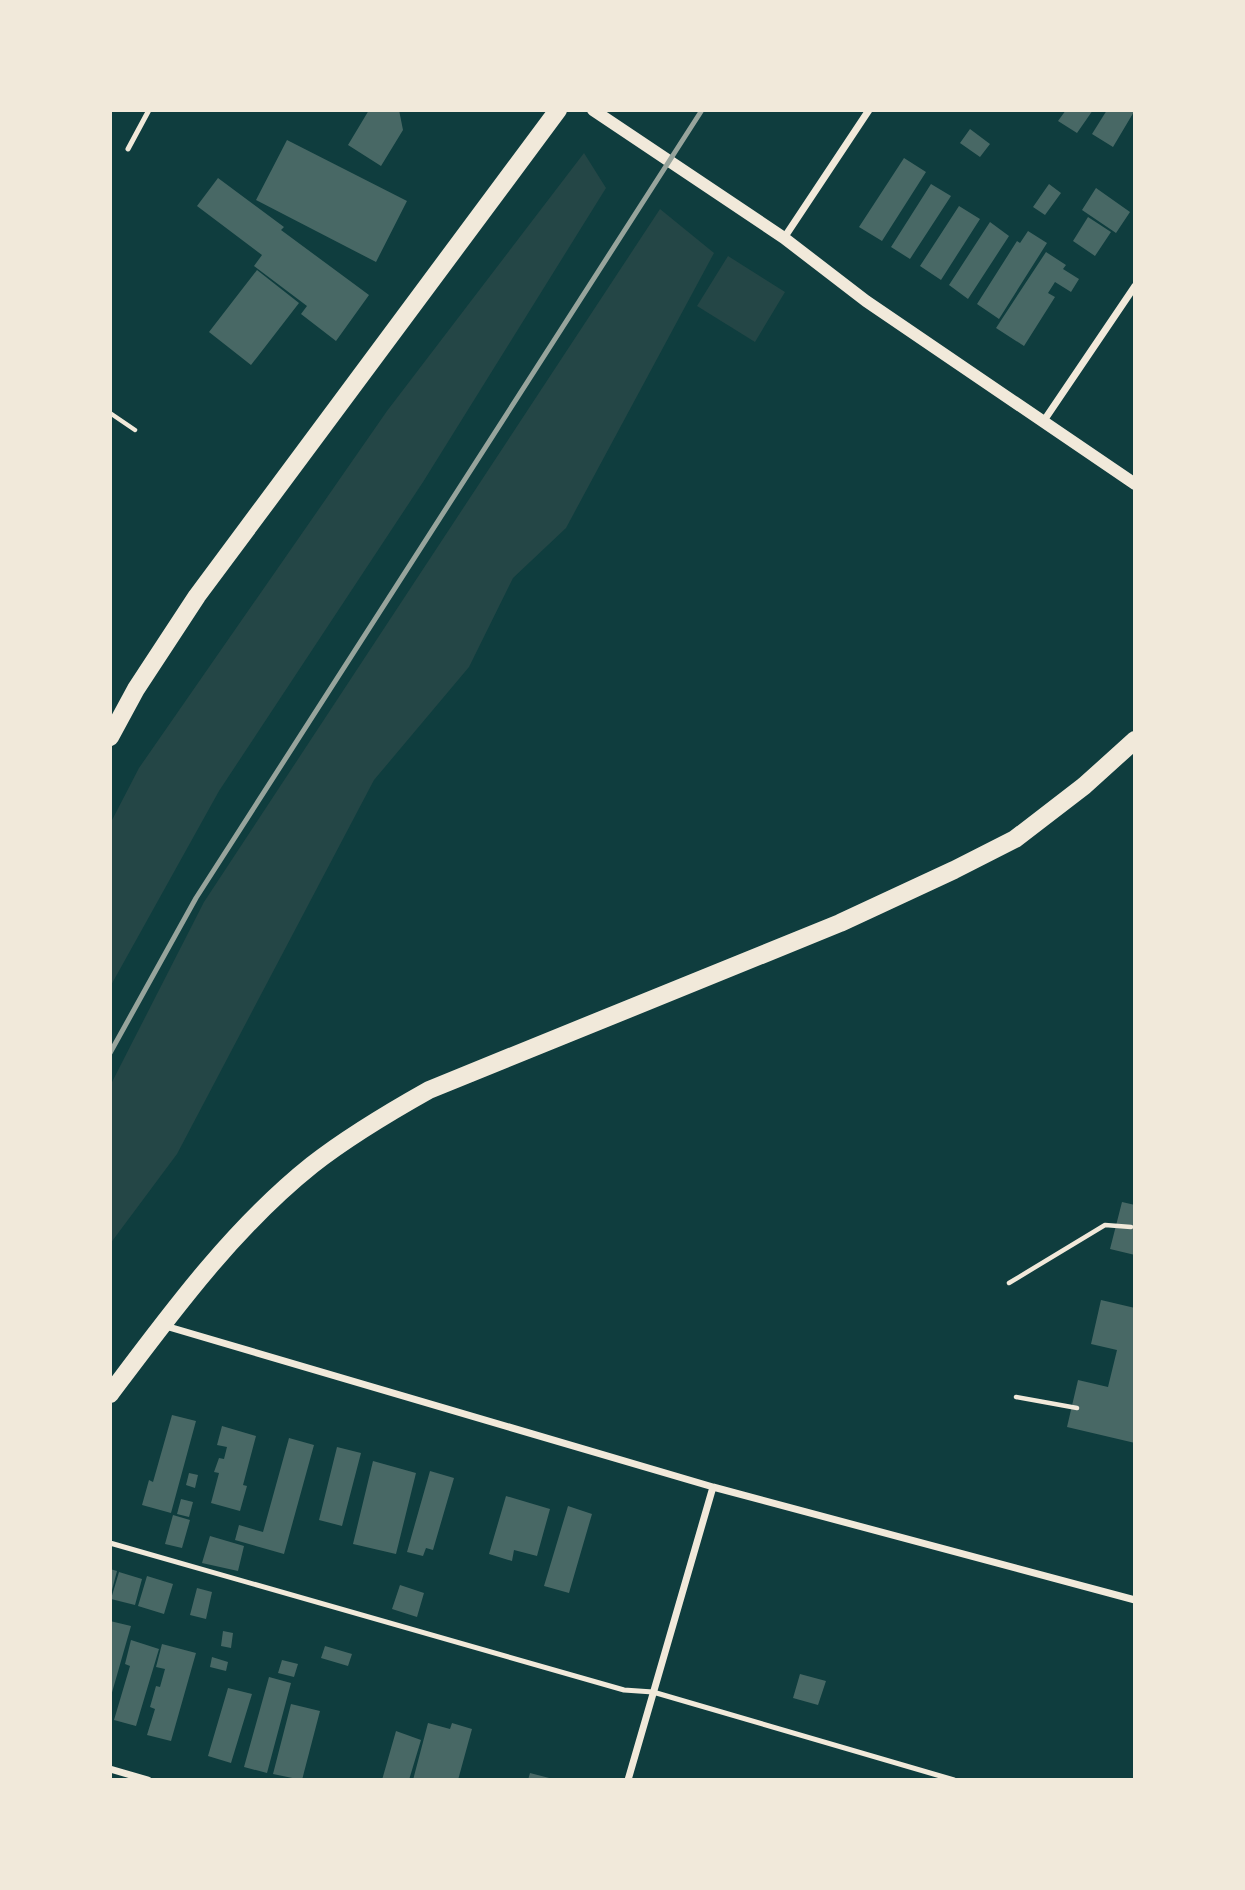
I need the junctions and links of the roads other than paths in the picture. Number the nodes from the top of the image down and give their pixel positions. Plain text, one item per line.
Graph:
1 (149, 110) edge
2 (558, 110) edge
3 (593, 110) edge
4 (869, 110) edge
5 (128, 149) dead end
6 (784, 238) junction
7 (1135, 286) edge
8 (1042, 423) junction
9 (1135, 484) edge
10 (110, 737) edge
11 (1135, 740) edge
12 (162, 1325) junction
13 (110, 1394) edge
14 (713, 1487) junction
15 (110, 1543) edge
16 (1135, 1600) edge
17 (653, 1692) junction
18 (110, 1769) edge
19 (148, 1780) edge
20 (628, 1780) edge
21 (954, 1780) edge

1 - 5 lane
2 - 10 main road
3 - 6 street
4 - 6 street
6 - 8 street
7 - 8 street
8 - 9 street
11 - 12 main road
12 - 13 main road
12 - 14 street
14 - 16 street
14 - 17 street
15 - 17 lane
17 - 20 street
17 - 21 lane
18 - 19 street

